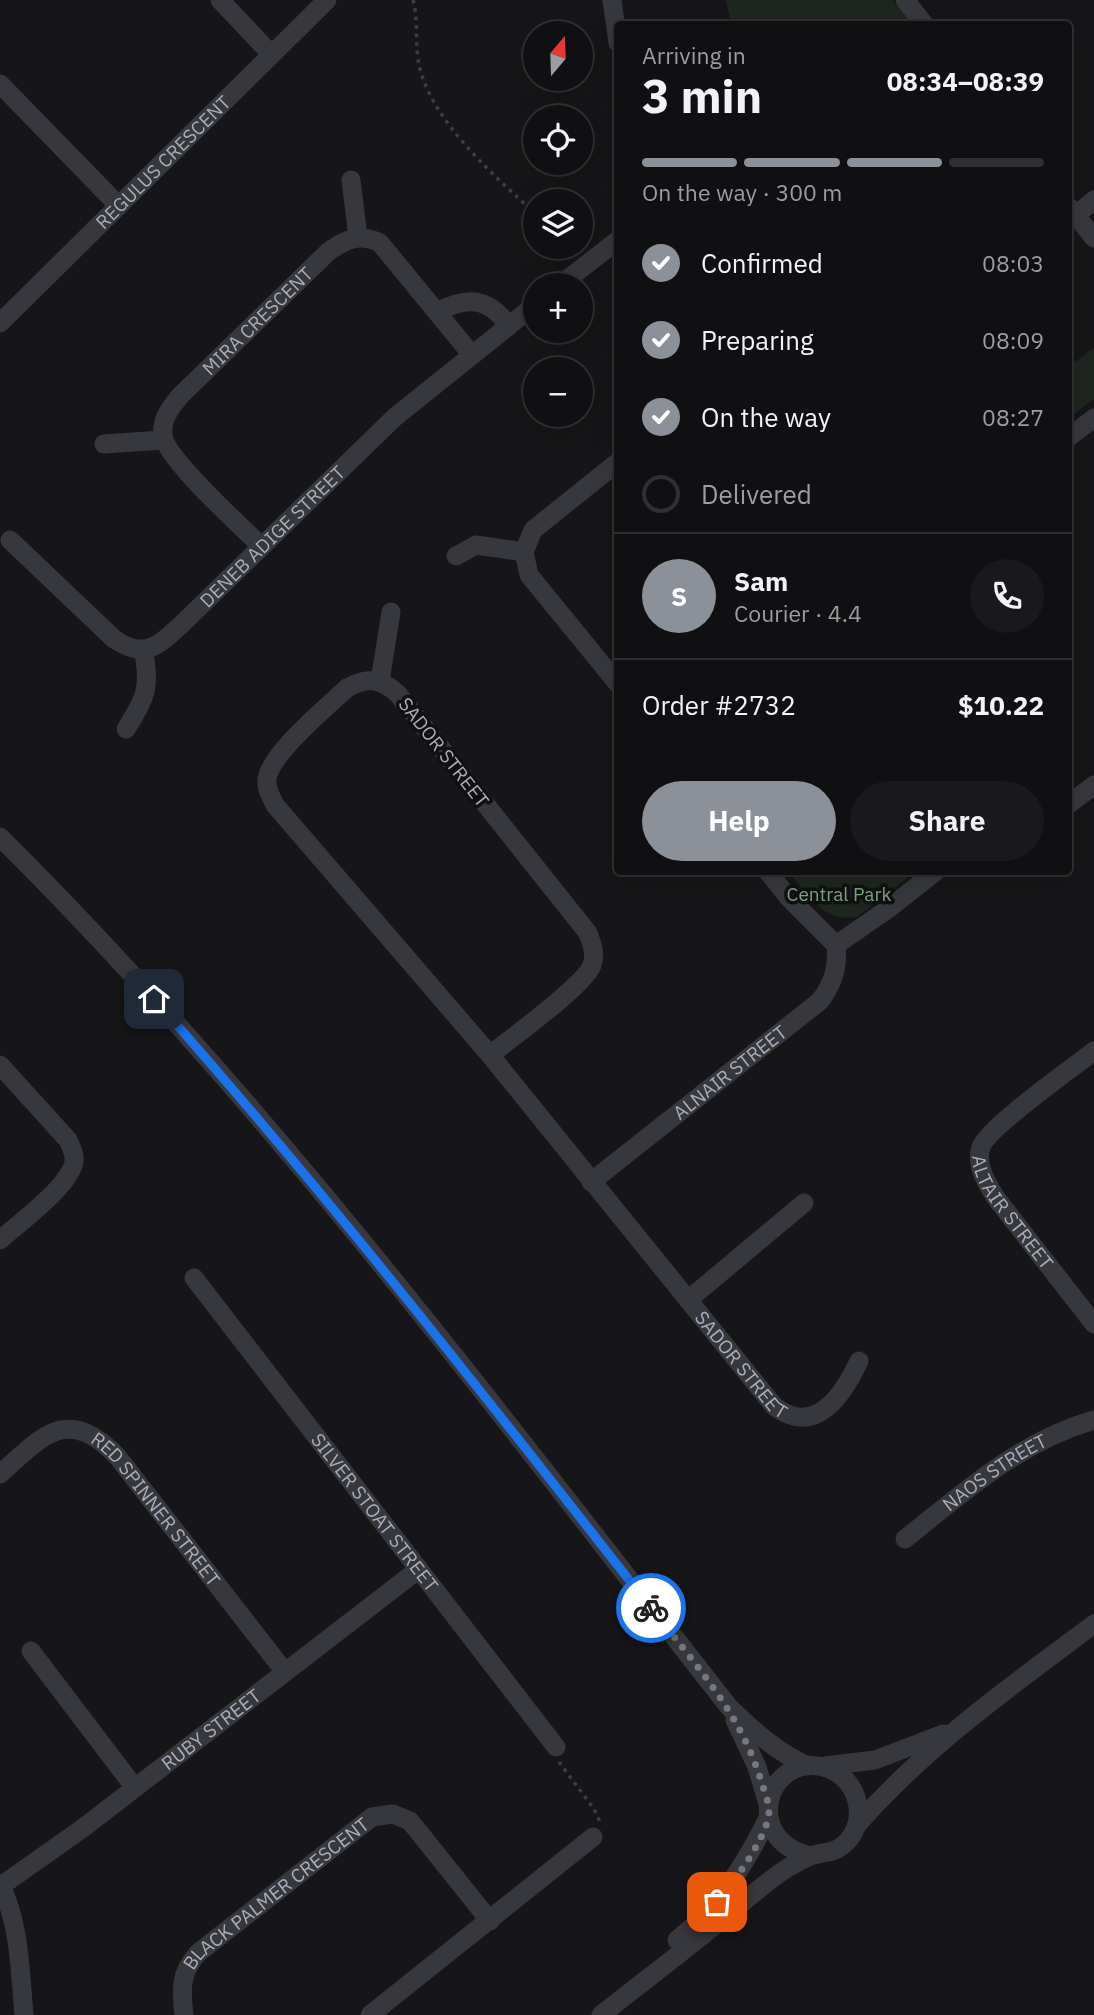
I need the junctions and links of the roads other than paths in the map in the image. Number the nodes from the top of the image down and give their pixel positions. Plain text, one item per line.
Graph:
1 (220, 0) edge
2 (327, 0) edge
3 (612, 0) edge
4 (905, 0) edge
5 (615, 21) edge
6 (922, 21) edge
7 (271, 54) junction
8 (0, 84) edge
9 (351, 180) dead end
10 (1094, 200) edge
11 (118, 205) junction
12 (1073, 211) edge
13 (358, 237) junction
14 (1094, 238) edge
15 (614, 243) edge
16 (575, 273) edge
17 (437, 312) junction
18 (523, 315) edge
19 (0, 323) edge
20 (509, 326) junction
21 (471, 355) junction
22 (1094, 418) edge
23 (1072, 435) edge
24 (163, 440) junction
25 (104, 444) dead end
26 (614, 465) edge
27 (10, 540) dead end
28 (261, 546) junction
29 (523, 552) junction
30 (456, 556) dead end
31 (391, 612) dead end
32 (143, 649) junction
33 (614, 679) edge
34 (380, 681) junction
35 (126, 729) dead end
36 (1094, 785) edge
37 (1072, 802) edge
38 (0, 837) edge
39 (771, 875) edge
40 (931, 875) edge
41 (836, 945) junction
42 (1094, 1051) edge
43 (490, 1055) junction
44 (0, 1065) edge
45 (591, 1182) junction
46 (804, 1203) dead end
47 (0, 1240) edge
48 (194, 1278) dead end
49 (688, 1300) junction
50 (1094, 1324) edge
51 (859, 1361) dead end
52 (1094, 1420) edge
53 (0, 1474) edge
54 (905, 1539) dead end
55 (419, 1569) junction
56 (1094, 1624) edge
57 (31, 1651) dead end
58 (285, 1671) junction
59 (729, 1707) junction
60 (963, 1725) junction
61 (556, 1746) road end
62 (816, 1766) junction
63 (135, 1788) junction
64 (768, 1811) junction
65 (857, 1825) junction
66 (593, 1837) road end
67 (810, 1856) junction
68 (1, 1885) edge
69 (490, 1921) junction
70 (24, 2015) edge
71 (184, 2015) edge
72 (370, 2015) edge
73 (584, 2015) edge
74 (601, 2015) edge

1 - 7 street
2 - 7 street, REGULUS CRESCENT
3 - 5 street
4 - 6 street
7 - 11 street, REGULUS CRESCENT
8 - 11 street
9 - 13 street
10 - 12 street
11 - 19 street, REGULUS CRESCENT
12 - 14 street
13 - 17 street
13 - 24 street, MIRA CRESCENT
15 - 16 street
17 - 20 street
17 - 21 street
18 - 20 street, DENEB ADIGE STREET
20 - 21 street, DENEB ADIGE STREET
21 - 28 street, DENEB ADIGE STREET
22 - 23 street
24 - 25 street
24 - 28 street
26 - 29 street
27 - 32 street
28 - 32 street, DENEB ADIGE STREET
29 - 30 street
29 - 33 street
31 - 34 street
32 - 35 street
34 - 43 street, SADOR STREET
34 - 43 street, SADOR STREET
36 - 37 street
38 - 59 street
39 - 41 street
40 - 41 street
41 - 45 street, ALNAIR STREET
42 - 50 street, ALTAIR STREET
43 - 45 street, SADOR STREET
44 - 47 street
45 - 49 street, SADOR STREET
46 - 49 street, SADOR STREET
48 - 55 street, SILVER STOAT STREET
49 - 51 street, SADOR STREET
52 - 54 street, NAOS STREET
53 - 58 street, RED SPINNER STREET
55 - 58 street, RUBY STREET
55 - 61 street, SILVER STOAT STREET
56 - 60 street
57 - 63 street
58 - 63 street, RUBY STREET
59 - 62 street
59 - 64 street
60 - 62 street
60 - 65 street
62 - 64 street
62 - 65 street
63 - 68 street, RUBY STREET
64 - 67 street
64 - 73 street
65 - 67 street
66 - 69 street
67 - 74 street
68 - 70 street
69 - 71 street, BLACK PALMER CRESCENT
69 - 72 street

